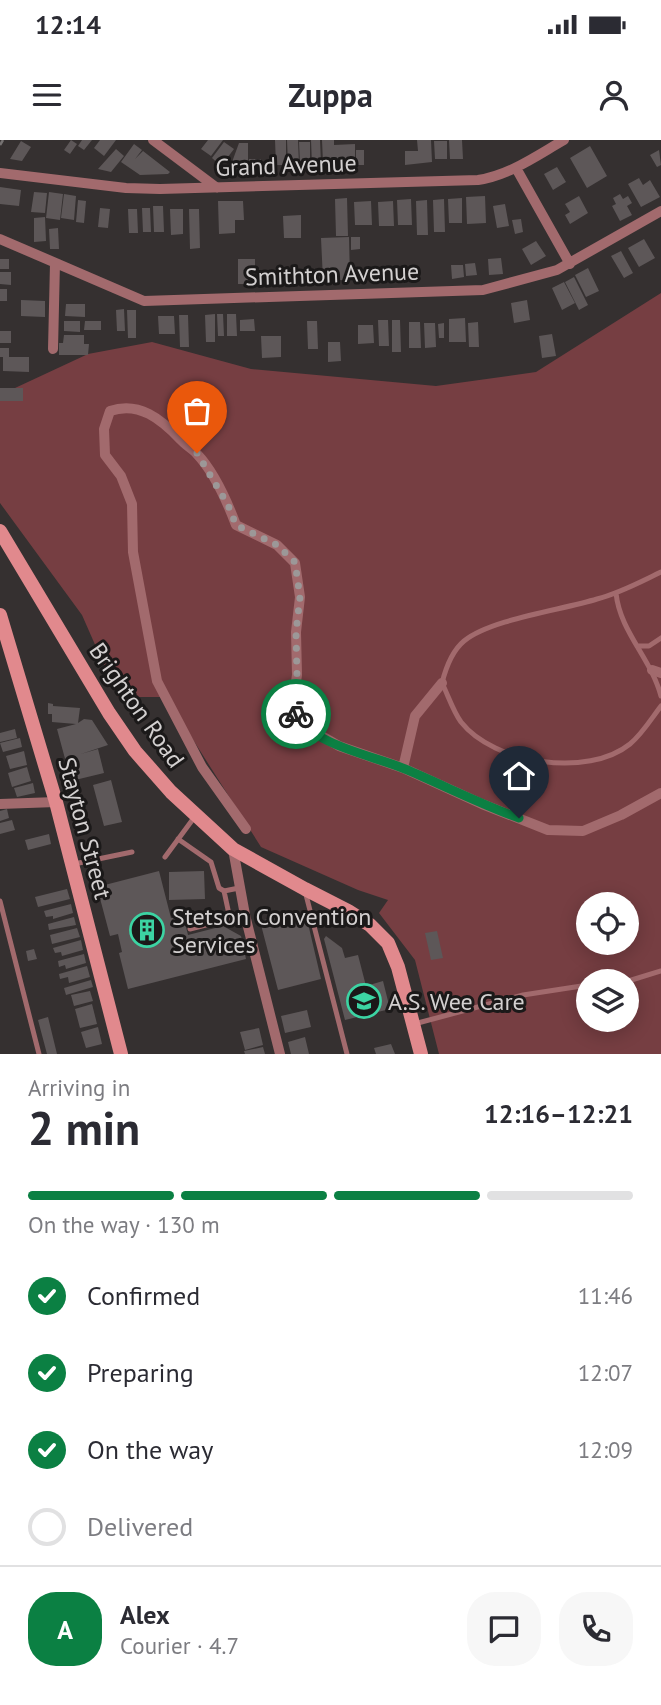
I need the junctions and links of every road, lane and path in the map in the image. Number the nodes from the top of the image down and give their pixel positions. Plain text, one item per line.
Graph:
1 (3, 140) edge
2 (153, 140) edge
3 (564, 140) edge
4 (0, 145) edge
5 (516, 168) junction
6 (0, 173) edge
7 (217, 188) junction
8 (661, 212) edge
9 (0, 239) edge
10 (55, 263) junction
11 (570, 264) junction
12 (53, 349) dead end
13 (0, 531) edge
14 (661, 572) edge
15 (616, 593) junction
16 (0, 615) edge
17 (661, 638) edge
18 (637, 646) junction
19 (657, 672) edge
20 (442, 682) junction
21 (661, 696) edge
22 (661, 706) edge
23 (403, 768) junction
24 (661, 793) edge
25 (56, 802) junction
26 (0, 804) edge
27 (196, 815) junction
28 (246, 829) dead end
29 (178, 839) junction
30 (233, 849) junction
31 (132, 852) dead end
32 (165, 857) dead end
33 (73, 865) junction
34 (239, 888) junction
35 (305, 890) junction
36 (223, 891) junction
37 (0, 901) edge
38 (245, 915) junction
39 (230, 919) junction
40 (190, 929) dead end
41 (661, 971) edge
42 (639, 978) edge
43 (576, 986) edge
44 (414, 1024) junction
45 (39, 1054) edge
46 (121, 1054) edge
47 (280, 1054) edge
48 (347, 1054) edge
49 (421, 1054) edge

1 - 4 path
2 - 7 street
3 - 5 street, Grand Avenue
5 - 7 street, Grand Avenue
5 - 11 street
6 - 7 street, Grand Avenue
8 - 11 street, Smithton Avenue
9 - 10 street, Smithton Avenue
10 - 11 street, Smithton Avenue
10 - 12 street
13 - 27 street, Brighton Road
14 - 15 lane
15 - 18 lane
15 - 20 lane
16 - 25 street, Stayton Street
17 - 18 lane
18 - 19 lane
19 - 21 lane
20 - 22 lane
20 - 23 street
23 - 24 street
23 - 28 street
25 - 26 street
25 - 33 street, Stayton Street
27 - 29 lane
27 - 30 street, Brighton Road
29 - 32 lane
29 - 36 lane
30 - 34 street
30 - 35 street, Brighton Road
31 - 33 lane
33 - 46 street, Stayton Street
34 - 36 lane
34 - 38 street
35 - 44 street, Brighton Road
35 - 48 lane
36 - 39 lane
37 - 45 lane
38 - 39 lane
38 - 47 street
39 - 40 lane
41 - 42 lane
43 - 44 lane
44 - 49 street, Brighton Road

